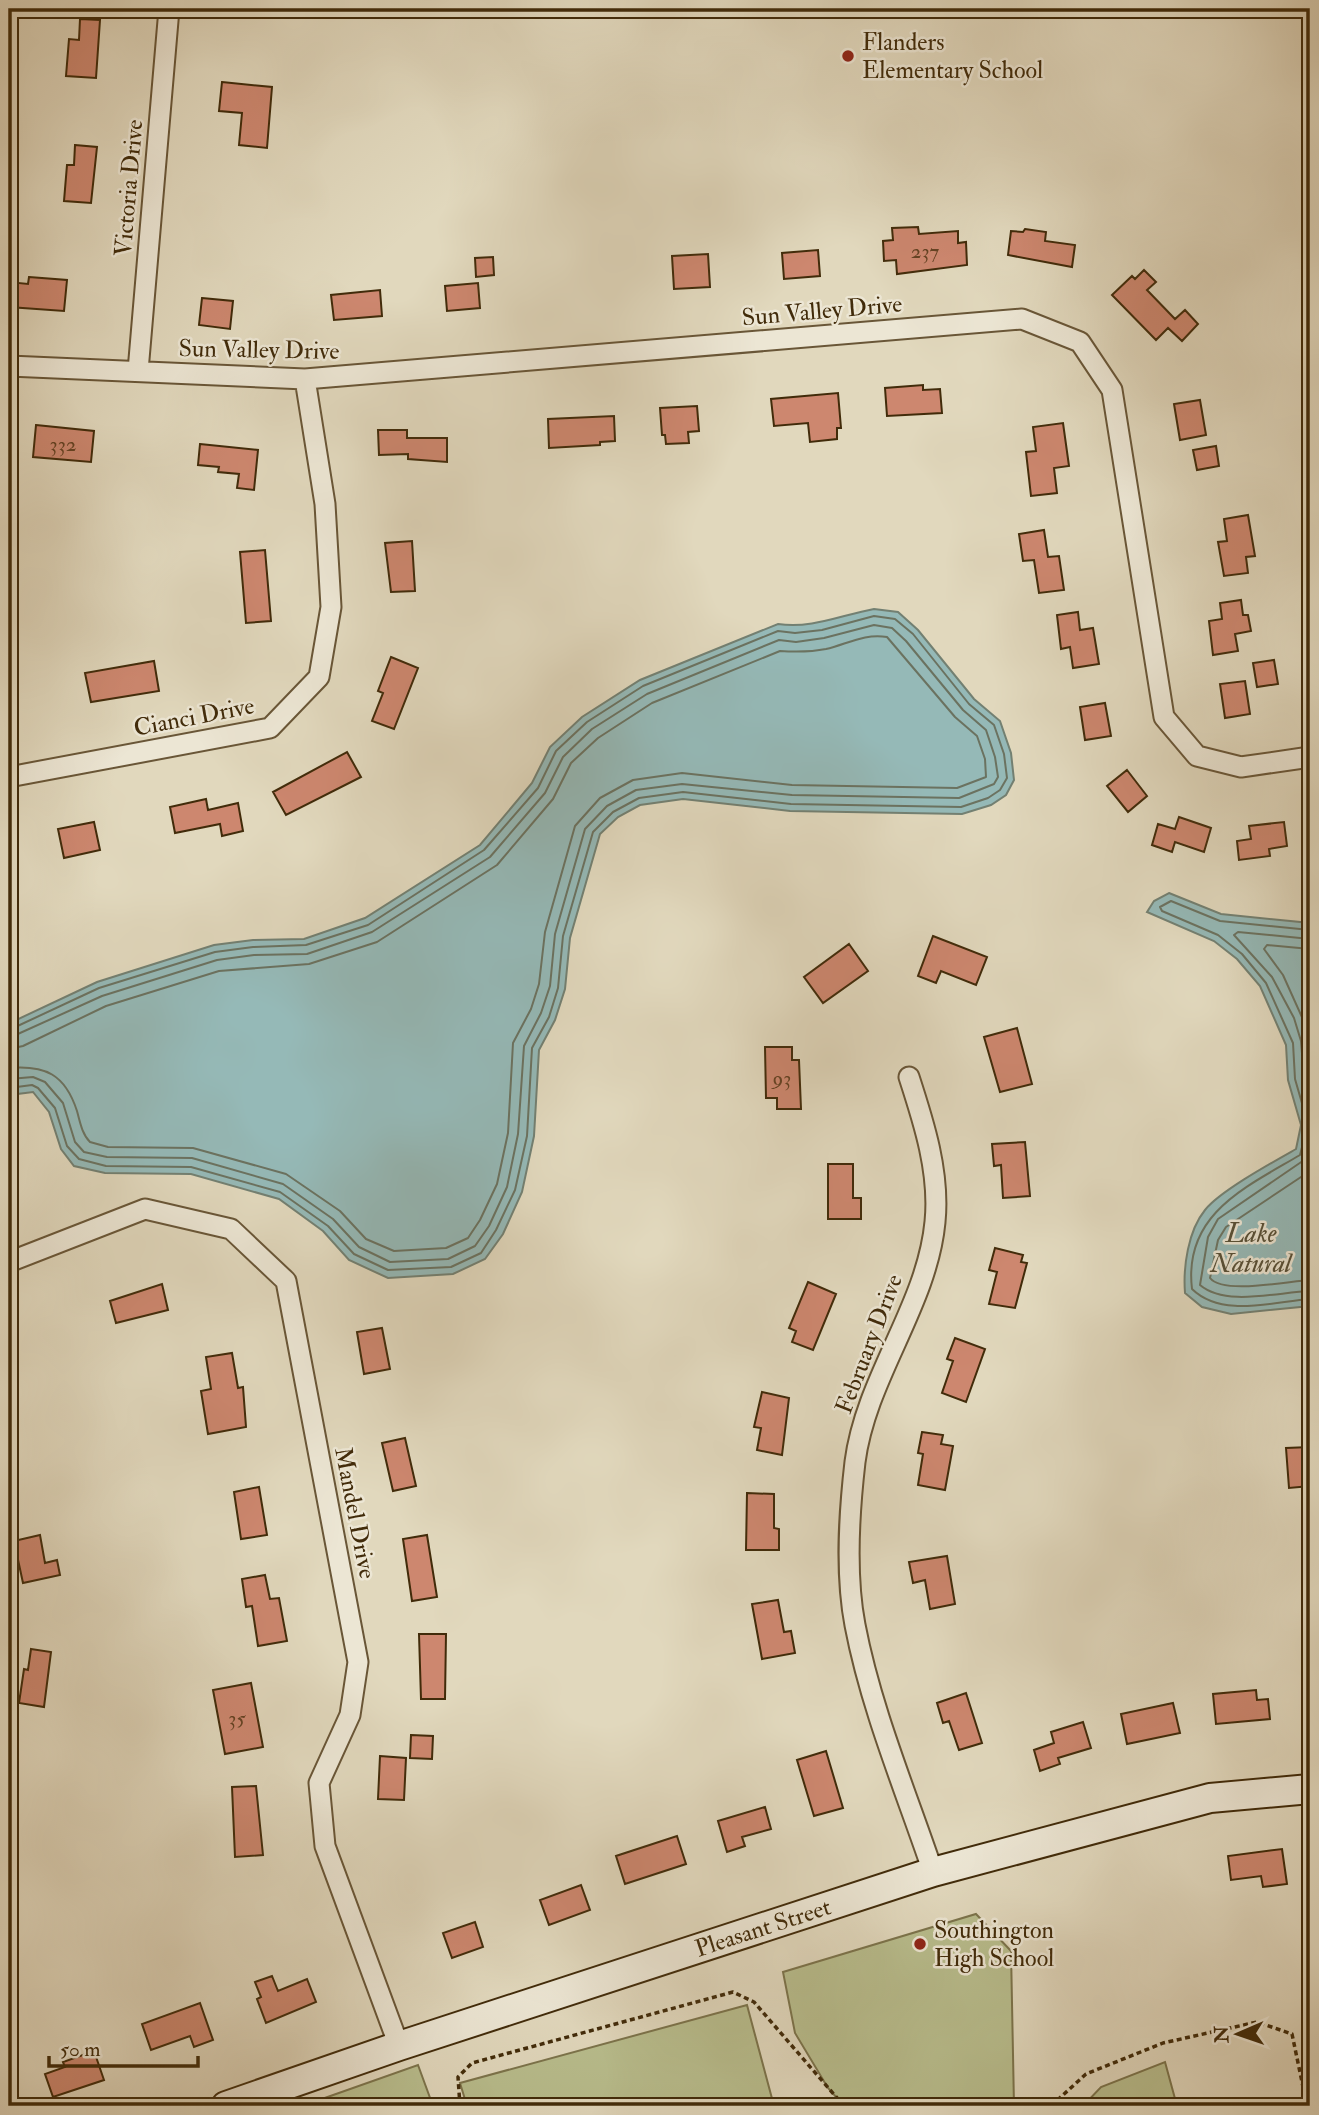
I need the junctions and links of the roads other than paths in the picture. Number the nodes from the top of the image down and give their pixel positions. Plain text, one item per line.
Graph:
1 (169, 9) edge
2 (9, 366) edge
3 (138, 371) junction
4 (305, 379) junction
5 (1310, 757) edge
6 (9, 777) edge
7 (909, 1077) dead end
8 (9, 1262) edge
9 (1310, 1788) edge
10 (933, 1872) junction
11 (399, 2046) junction
12 (226, 2106) edge

1 - 3 street, Victoria Drive
2 - 3 street, Sun Valley Drive
3 - 4 street, Sun Valley Drive
4 - 5 street, Sun Valley Drive
4 - 6 street, Cianci Drive
7 - 10 street, February Drive
8 - 11 street, Mandel Drive
9 - 10 street, Pleasant Street
10 - 11 street, Pleasant Street
11 - 12 street, Pleasant Street

